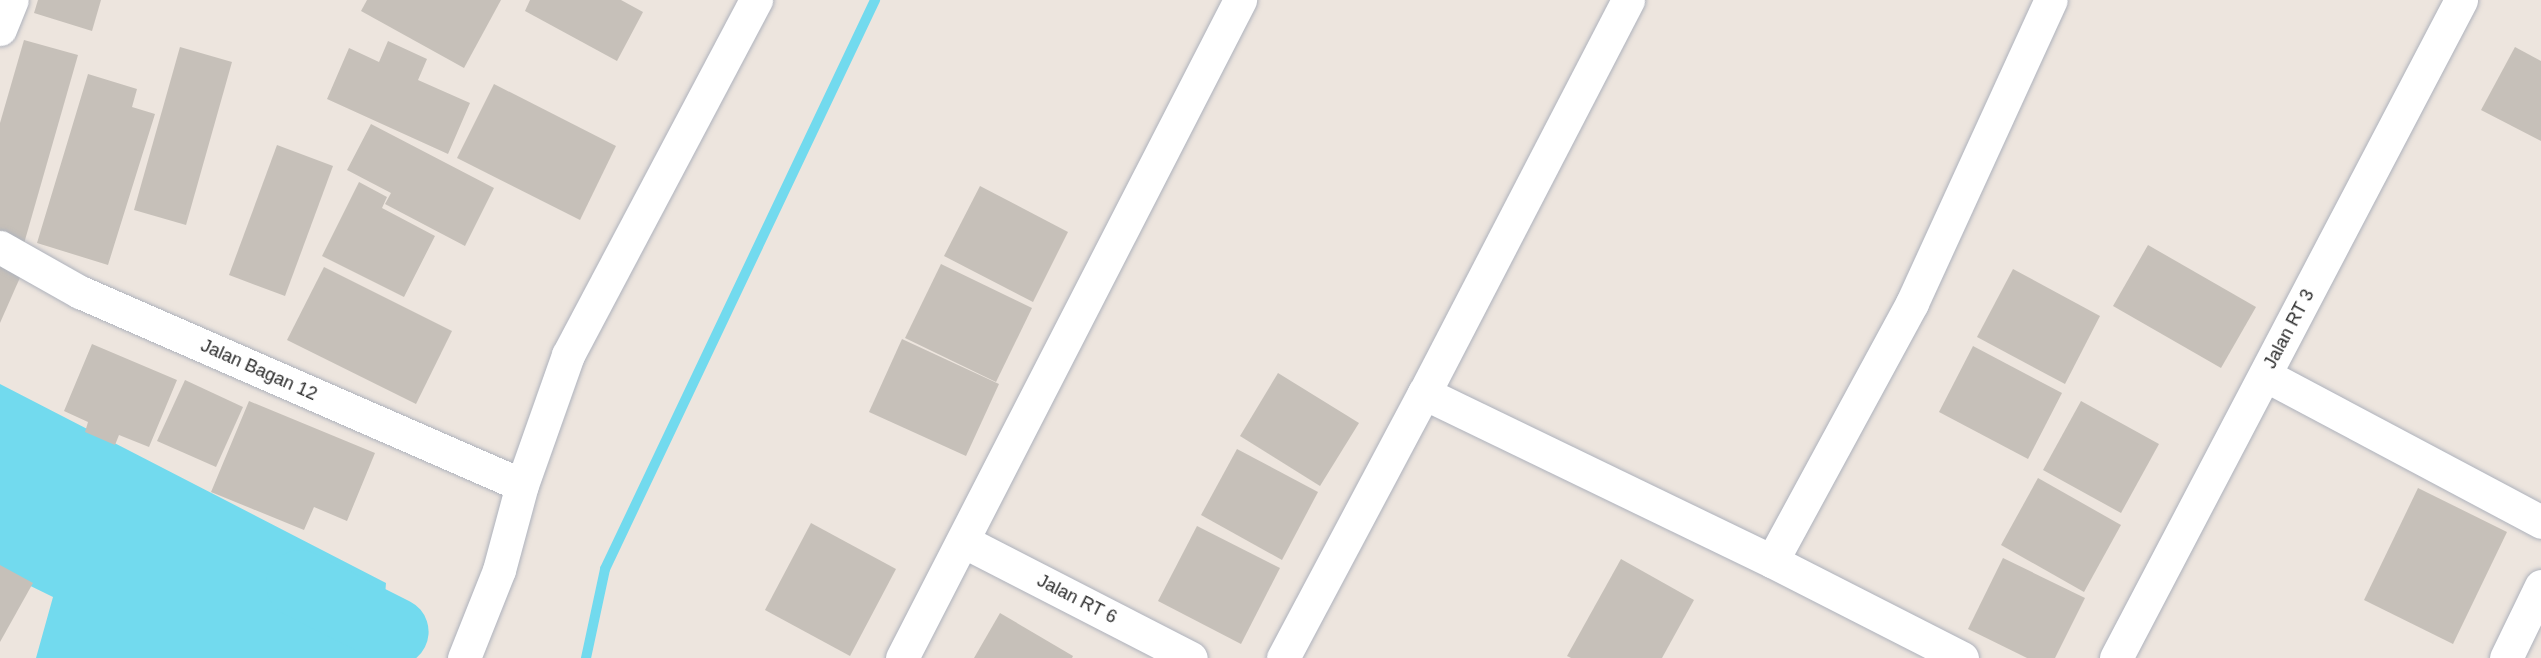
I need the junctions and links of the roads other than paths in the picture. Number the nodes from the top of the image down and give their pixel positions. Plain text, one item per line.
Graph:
1 (12, 0) edge
2 (756, 0) edge
3 (1240, 0) edge
4 (1628, 0) edge
5 (2051, 0) edge
6 (2461, 0) edge
7 (0, 29) edge
8 (0, 247) edge
9 (2265, 375) junction
10 (1424, 393) junction
11 (522, 485) junction
12 (2541, 522) edge
13 (963, 541) junction
14 (1772, 561) junction
15 (2541, 586) edge
16 (464, 658) edge
17 (902, 658) edge
18 (1191, 658) edge
19 (1283, 658) edge
20 (1962, 658) edge
21 (2116, 658) edge
22 (2506, 658) edge

1 - 7 street
2 - 11 street
3 - 13 street
4 - 10 street
5 - 14 street
6 - 9 street, Jalan RT 3
8 - 11 street, Jalan Bagan 12
9 - 12 street
9 - 21 street, Jalan RT 3
10 - 14 street
10 - 19 street
11 - 16 street
13 - 17 street
13 - 18 street, Jalan RT 6
14 - 20 street
15 - 22 street

